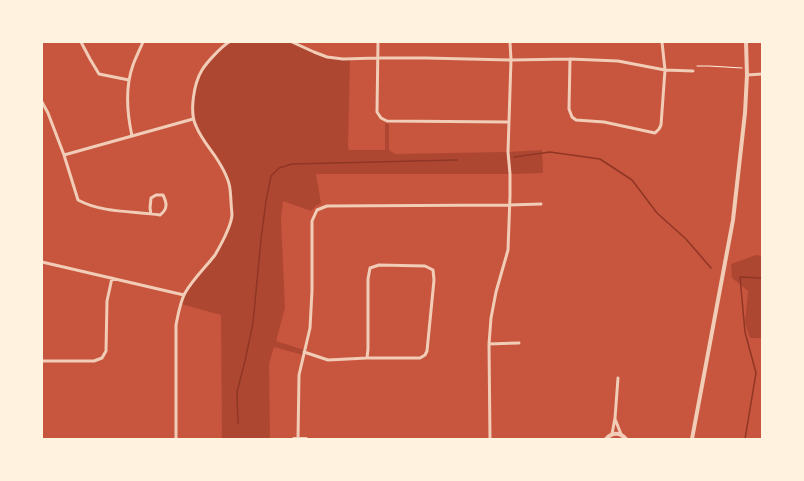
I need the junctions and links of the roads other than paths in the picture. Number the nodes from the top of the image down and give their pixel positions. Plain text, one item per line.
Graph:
1 (81, 42) edge
2 (143, 42) edge
3 (229, 42) edge
4 (292, 42) edge
5 (378, 42) edge
6 (510, 42) edge
7 (662, 42) edge
8 (746, 42) edge
9 (225, 43) edge
10 (378, 58) junction
11 (570, 59) junction
12 (510, 60) junction
13 (665, 70) junction
14 (693, 71) dead end
15 (762, 74) edge
16 (748, 75) junction
17 (129, 80) junction
18 (42, 102) edge
19 (193, 119) junction
20 (508, 122) junction
21 (132, 136) junction
22 (64, 155) junction
23 (542, 204) dead end
24 (509, 205) junction
25 (151, 214) junction
26 (42, 262) edge
27 (112, 278) junction
28 (184, 295) junction
29 (519, 343) dead end
30 (489, 344) junction
31 (304, 352) junction
32 (367, 358) junction
33 (42, 361) edge
34 (618, 378) dead end
35 (615, 418) junction
36 (612, 434) junction
37 (621, 434) junction
38 (176, 439) edge
39 (294, 439) edge
40 (298, 439) edge
41 (306, 439) edge
42 (490, 439) edge
43 (606, 439) edge
44 (626, 439) edge
45 (692, 439) edge

1 - 17 street
2 - 17 street
3 - 9 street
4 - 10 street
5 - 10 street
6 - 12 street
7 - 13 street
8 - 16 street
9 - 19 street
10 - 12 street
10 - 20 street
11 - 12 street
11 - 13 street
11 - 13 street
12 - 20 street
13 - 14 street
15 - 16 street
16 - 45 street
17 - 21 street
18 - 22 street
19 - 21 street
19 - 28 street
20 - 24 street
21 - 22 street
22 - 25 street
23 - 24 street
24 - 30 street
24 - 31 street
25 - 25 street
26 - 27 street
27 - 28 street
27 - 33 street
28 - 38 street
29 - 30 street
30 - 42 street
31 - 32 street
31 - 40 street
32 - 32 street
34 - 35 street
35 - 36 street
35 - 37 street
36 - 37 street
36 - 43 street
37 - 44 street
39 - 40 street
40 - 41 street

